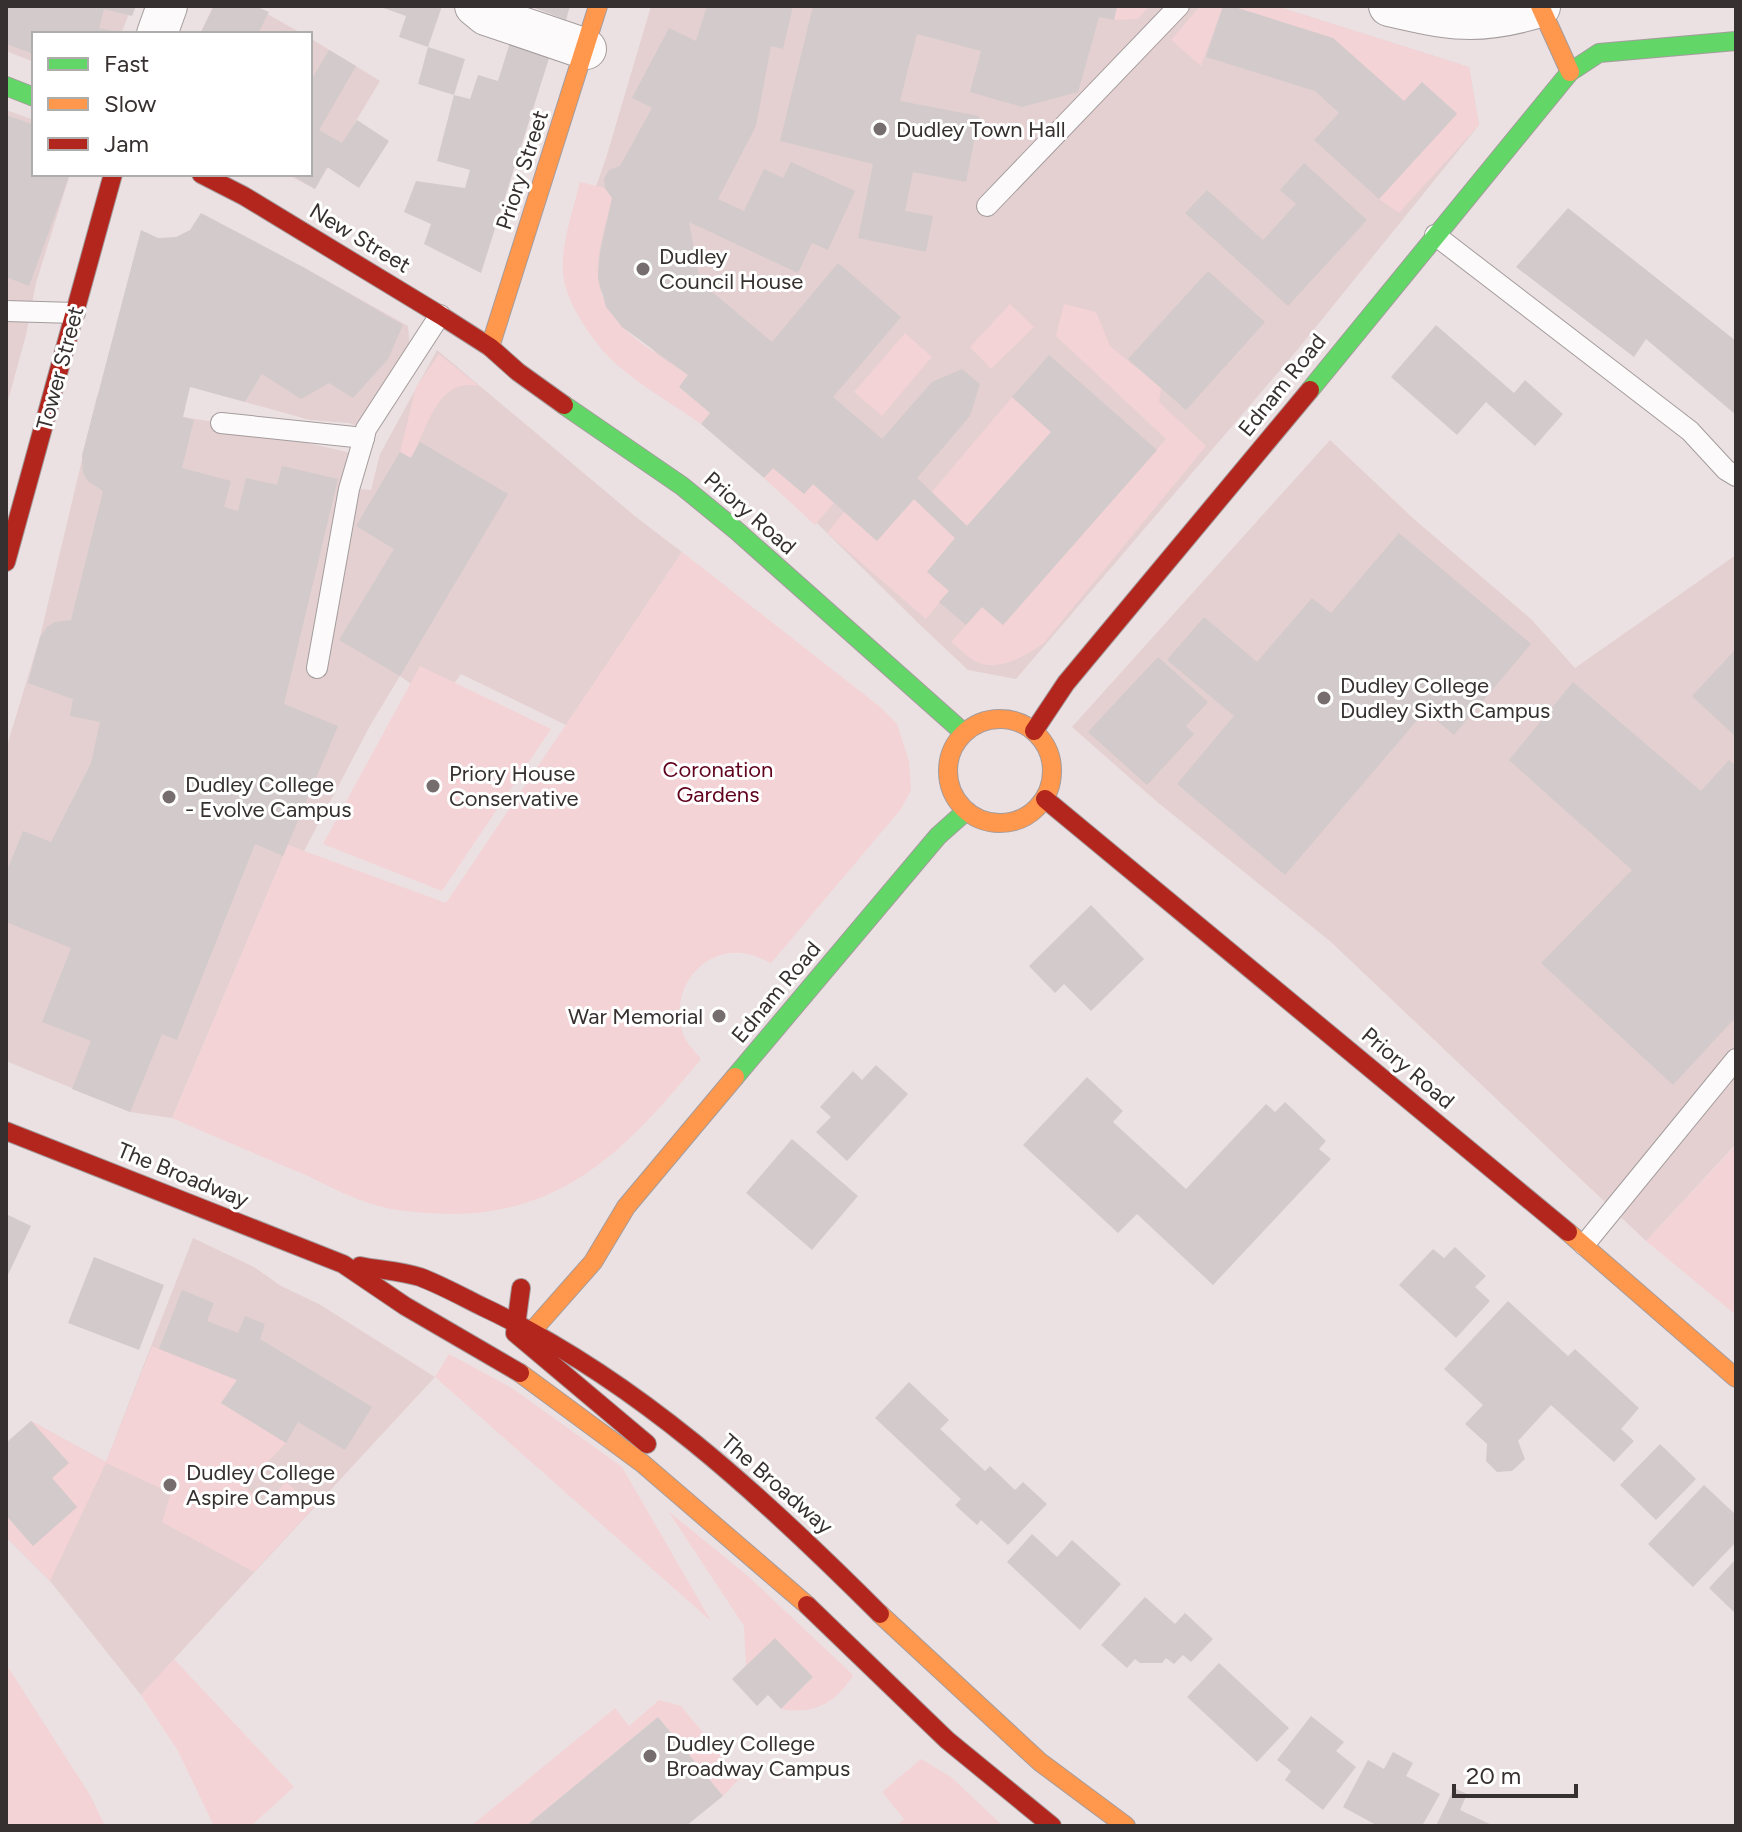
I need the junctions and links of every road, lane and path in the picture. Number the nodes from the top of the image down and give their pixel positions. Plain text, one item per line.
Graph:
1 (167, 6) edge
2 (475, 6) edge
3 (598, 6) edge
4 (1179, 6) edge
5 (1389, 6) edge
6 (1540, 7) edge
7 (158, 32) edge
8 (1736, 41) edge
9 (586, 49) junction
10 (1570, 72) junction
11 (6, 86) edge
12 (32, 96) edge
13 (112, 176) edge
14 (205, 176) edge
15 (987, 206) dead end
16 (1435, 235) junction
17 (6, 311) edge
18 (75, 313) junction
19 (440, 315) junction
20 (490, 347) junction
21 (221, 423) dead end
22 (364, 438) junction
23 (1736, 476) edge
24 (6, 562) edge
25 (317, 668) dead end
26 (1034, 731) junction
27 (964, 733) junction
28 (1045, 799) junction
29 (966, 811) junction
30 (1736, 1059) edge
31 (6, 1131) edge
32 (626, 1207) junction
33 (582, 1241) dead end
34 (1584, 1245) junction
35 (343, 1264) junction
36 (471, 1301) junction
37 (525, 1326) junction
38 (1736, 1378) edge
39 (682, 1474) dead end
40 (760, 1538) dead end
41 (769, 1573) junction
42 (1115, 1820) edge
43 (1052, 1826) edge

1 - 7 street
2 - 9 street
3 - 9 main road, Priory Street
4 - 15 lane
5 - 6 street
6 - 10 main road
8 - 10 main road
9 - 20 main road, Priory Street
10 - 16 main road, Ednam Road
11 - 12 main road
13 - 18 main road, Tower Street
14 - 19 main road, New Street
16 - 23 lane
16 - 26 main road, Ednam Road
17 - 18 lane
18 - 24 main road, Tower Street
19 - 20 main road, New Street
19 - 22 lane
20 - 27 main road, Priory Road
21 - 22 lane
22 - 25 lane
26 - 27 main road
26 - 28 main road
27 - 29 main road
28 - 29 main road
28 - 34 main road, Priory Road
29 - 32 main road, Ednam Road
30 - 34 lane
31 - 35 main road, The Broadway
32 - 33 main road, Ednam Road
32 - 37 main road, Ednam Road
34 - 38 main road, Priory Road
35 - 36 main road, The Broadway
35 - 41 main road, The Broadway
36 - 37 main road, The Broadway
36 - 37 main road
37 - 39 main road
37 - 42 main road, The Broadway
40 - 41 main road
41 - 43 main road, The Broadway

